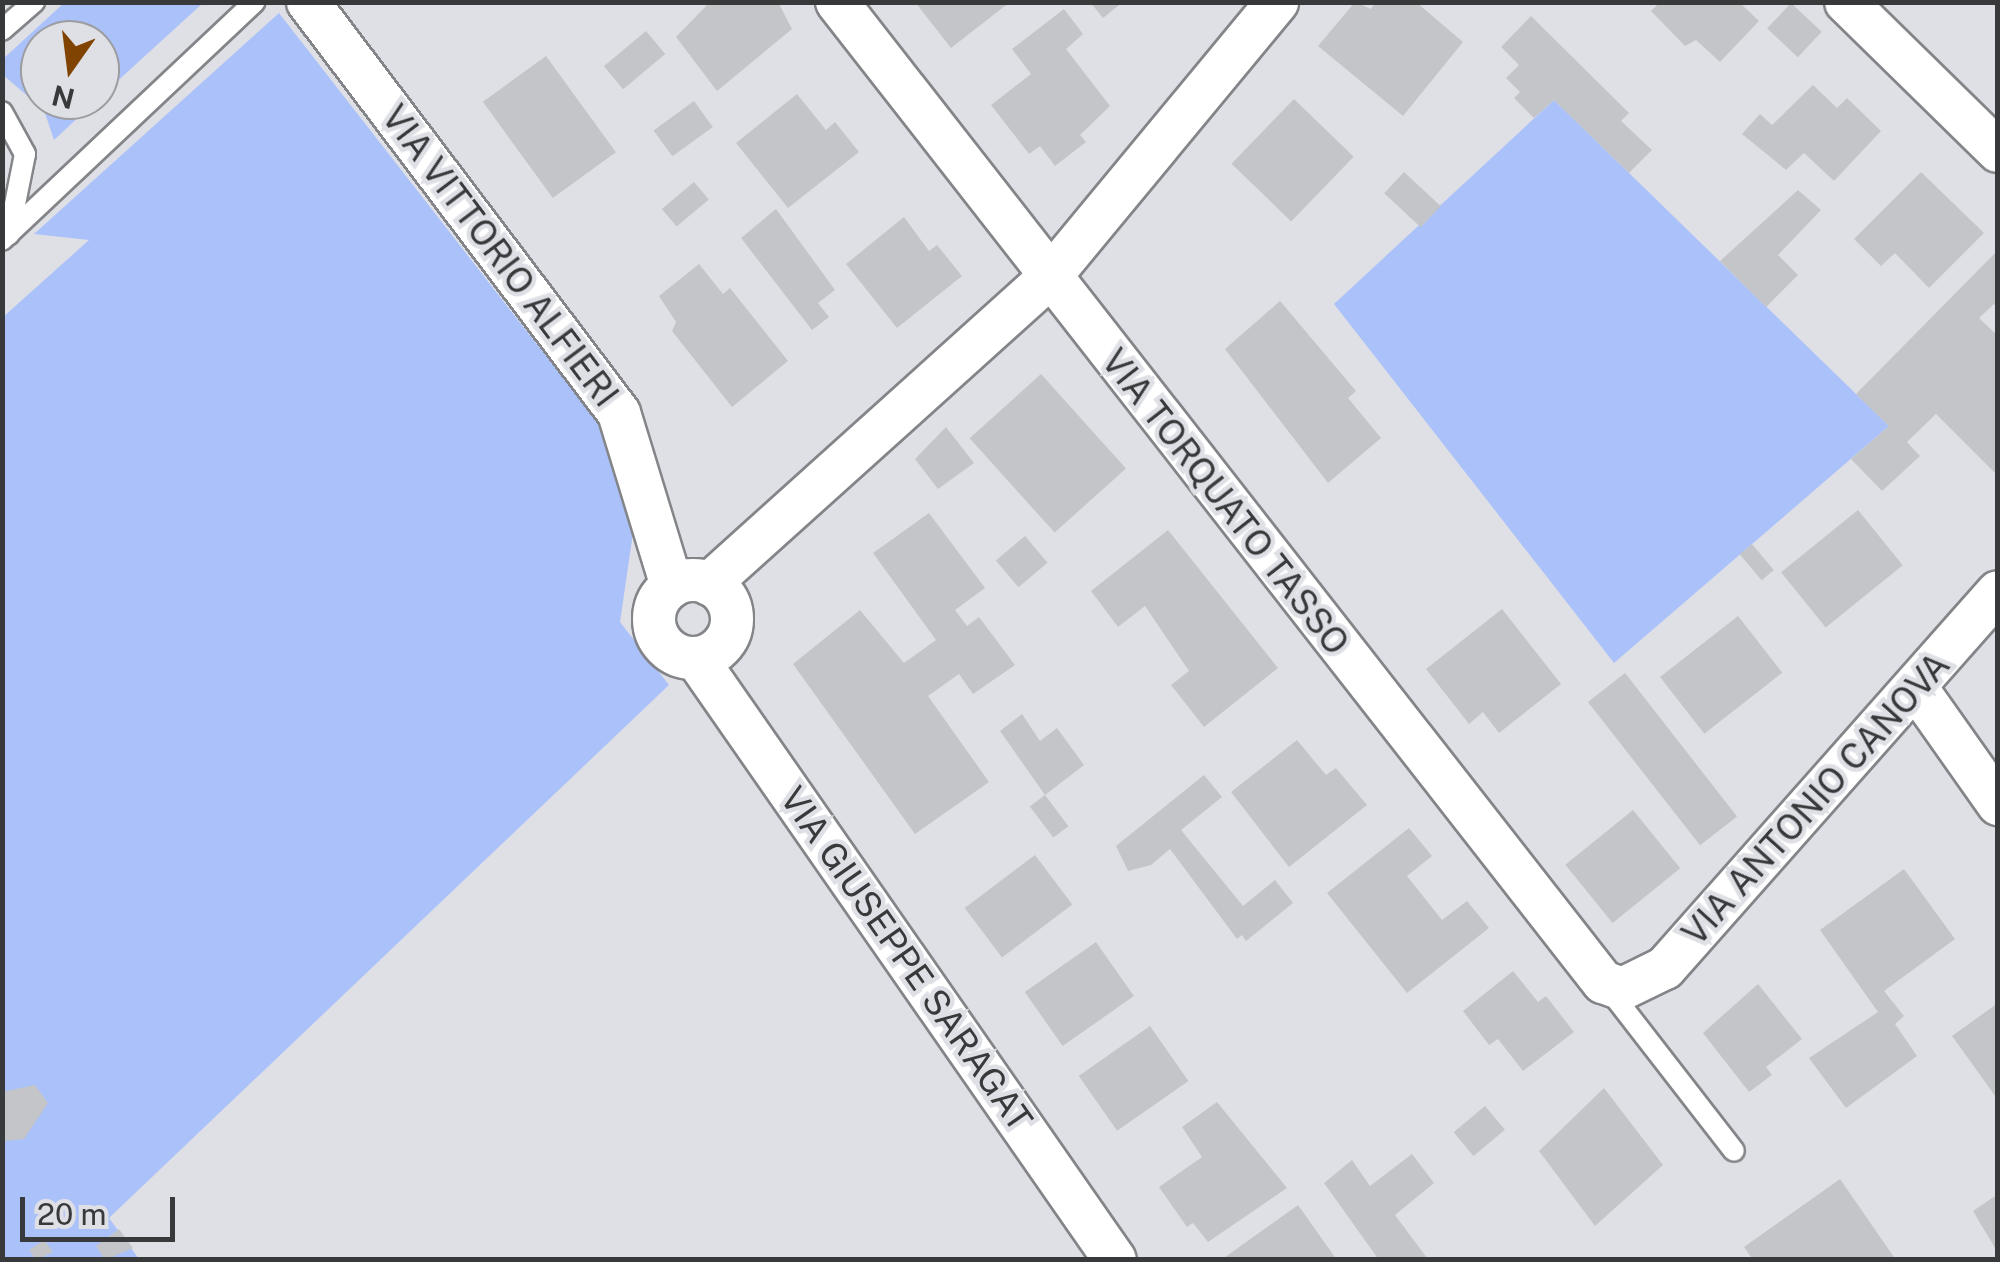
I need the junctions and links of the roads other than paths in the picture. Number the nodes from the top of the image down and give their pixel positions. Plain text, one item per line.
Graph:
1 (34, 2) edge
2 (255, 2) edge
3 (308, 2) edge
4 (837, 2) edge
5 (1278, 2) edge
6 (1846, 2) edge
7 (2, 30) edge
8 (2, 112) edge
9 (1998, 151) edge
10 (6, 238) edge
11 (1049, 278) junction
12 (691, 585) junction
13 (1998, 592) edge
14 (696, 658) junction
15 (1917, 689) junction
16 (1998, 804) edge
17 (1613, 986) junction
18 (1734, 1151) dead end
19 (1115, 1260) edge

1 - 7 lane
2 - 10 lane
3 - 12 street, VIA VITTORIO ALFIERI
4 - 11 street, VIA TORQUATO TASSO
5 - 11 street
6 - 9 street
8 - 10 lane
11 - 12 street
11 - 17 street, VIA TORQUATO TASSO
12 - 14 street
12 - 14 street
13 - 15 street, VIA ANTONIO CANOVA
14 - 19 street, VIA GIUSEPPE SARAGAT
15 - 16 street
15 - 17 street, VIA ANTONIO CANOVA
17 - 18 lane

